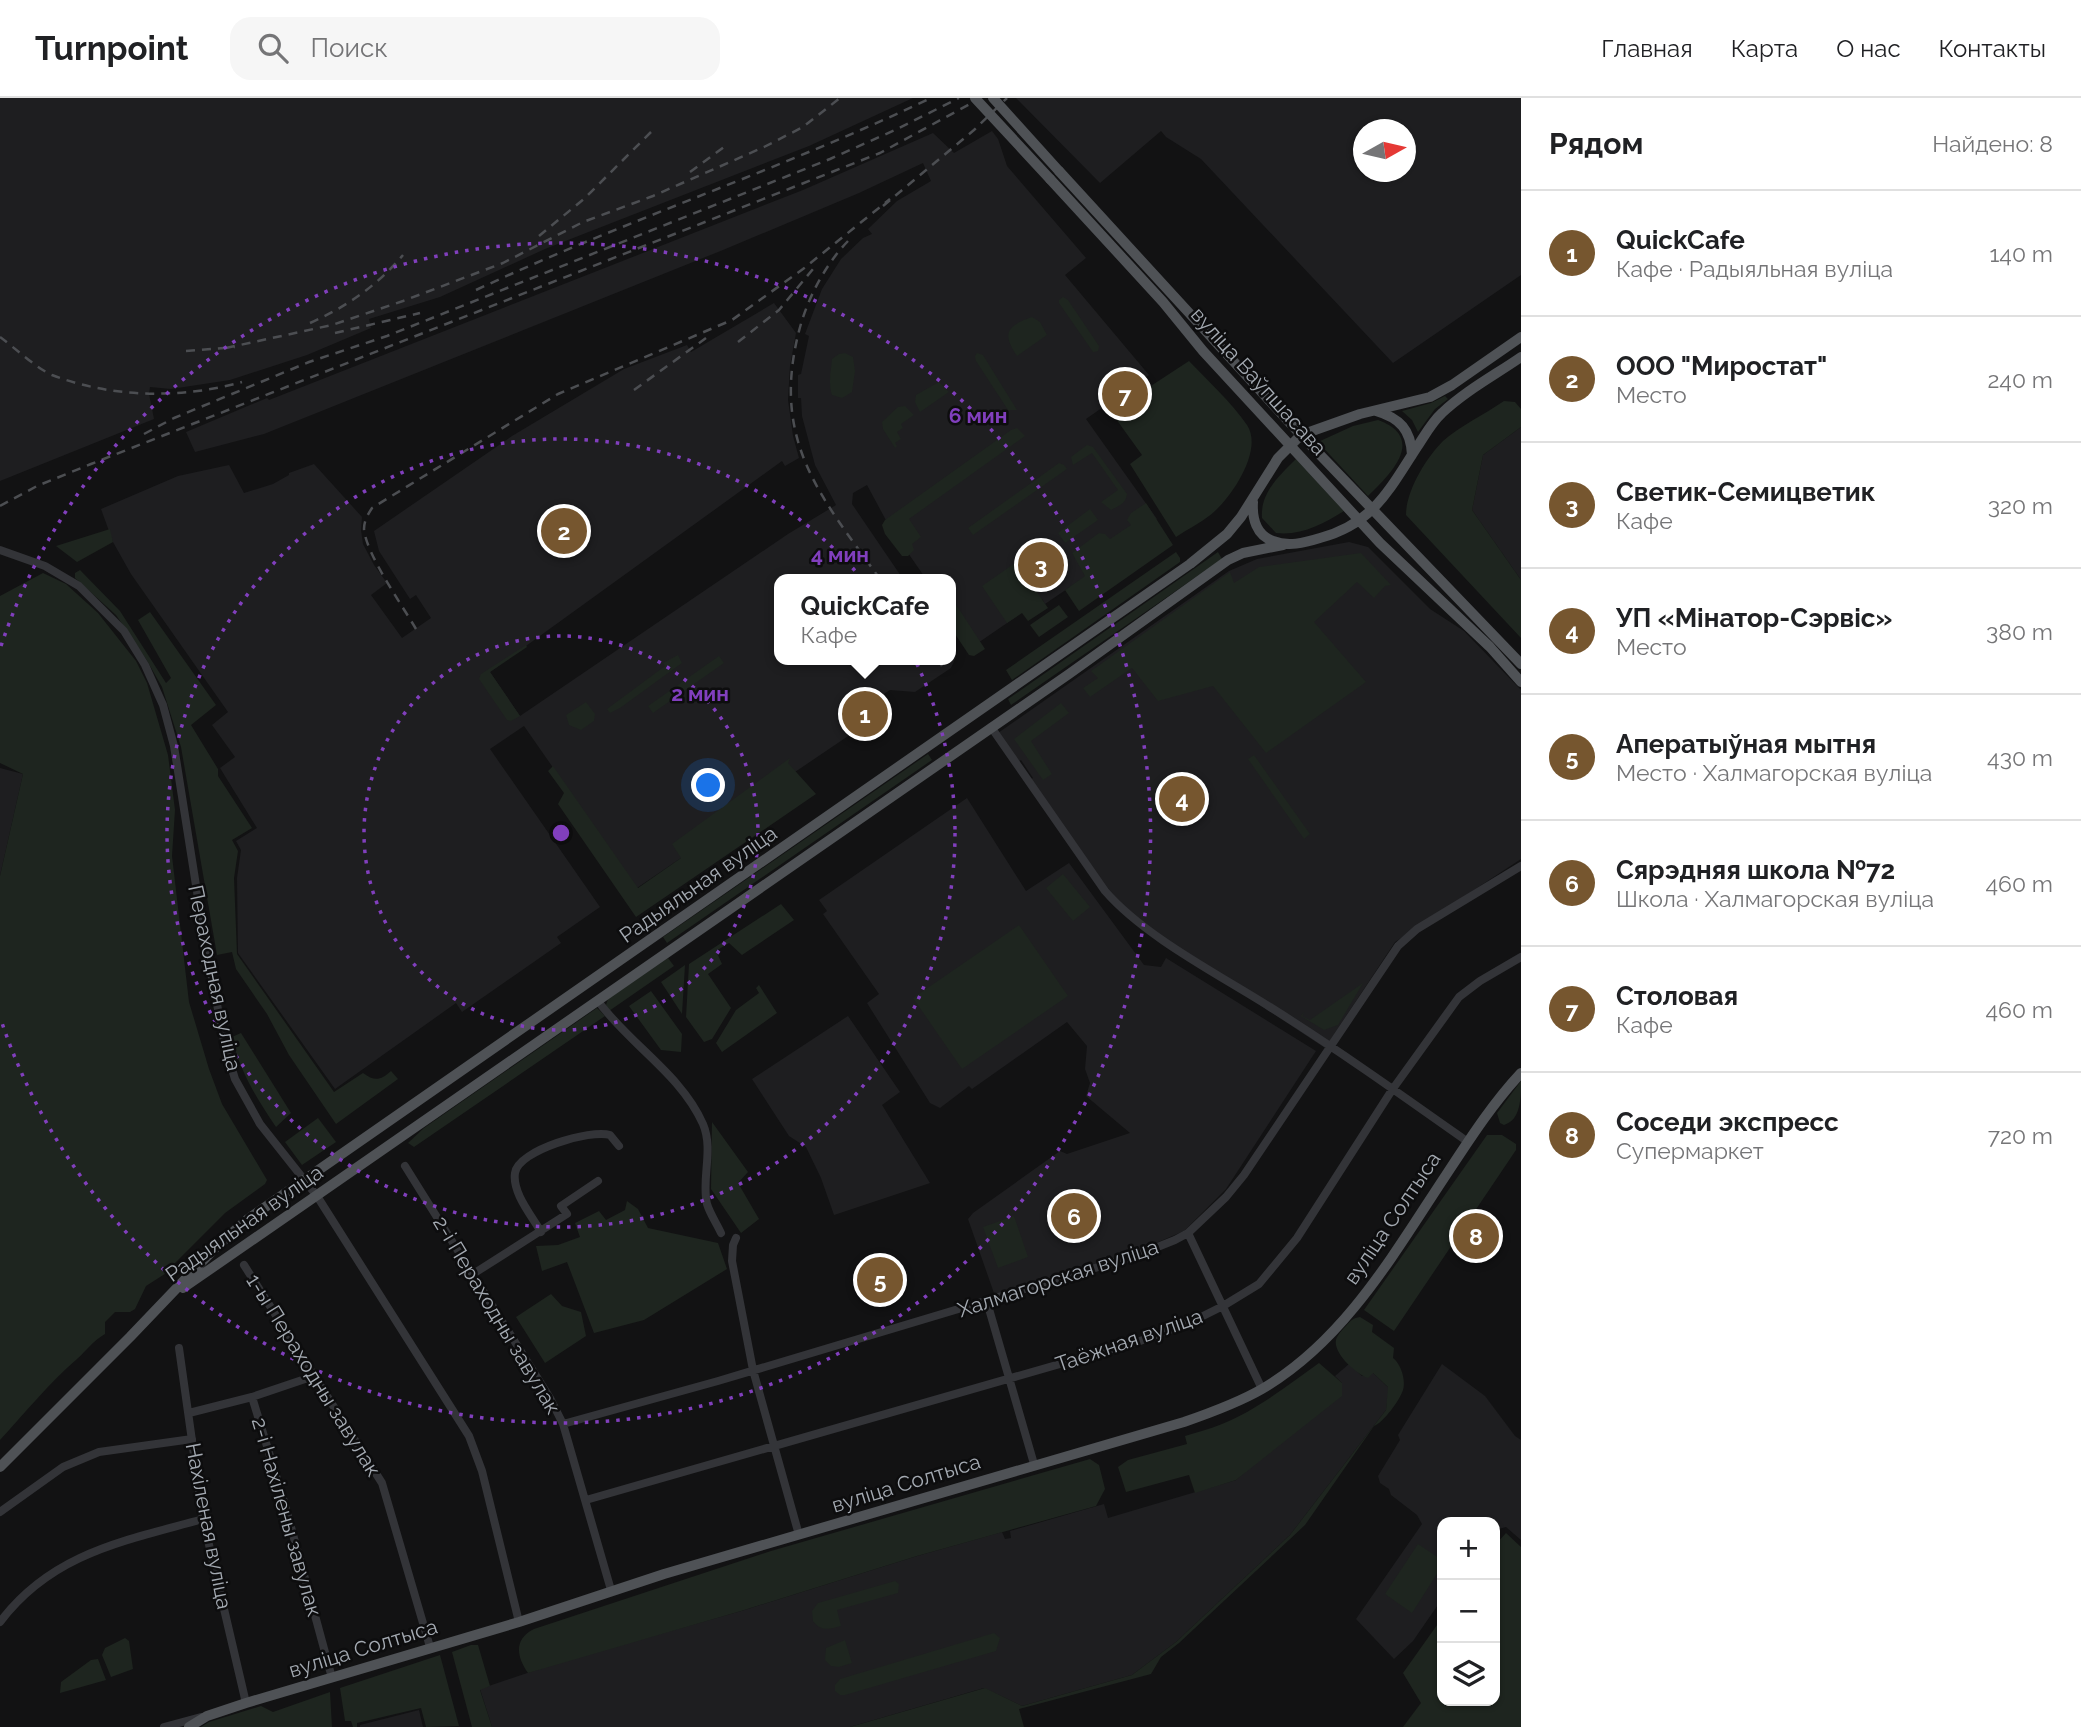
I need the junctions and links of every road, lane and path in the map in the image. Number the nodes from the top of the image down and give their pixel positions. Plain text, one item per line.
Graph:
1 (975, 98) edge
2 (993, 98) edge
3 (1521, 337) edge
4 (1521, 357) edge
5 (1375, 410) junction
6 (1301, 435) junction
7 (1290, 445) junction
8 (1412, 455) junction
9 (1253, 499) junction
10 (1373, 510) junction
11 (1361, 521) junction
12 (1283, 545) junction
13 (0, 550) edge
14 (1521, 664) edge
15 (1521, 682) edge
16 (991, 727) junction
17 (1521, 866) edge
18 (1521, 957) edge
19 (598, 1001) junction
20 (1330, 1046) junction
21 (489, 1052) junction
22 (501, 1068) junction
23 (1521, 1073) edge
24 (1392, 1090) junction
25 (1468, 1142) junction
26 (619, 1146) dead end
27 (405, 1166) dead end
28 (305, 1180) junction
29 (598, 1181) dead end
30 (317, 1196) junction
31 (541, 1232) junction
32 (721, 1233) dead end
33 (1188, 1233) junction
34 (736, 1238) dead end
35 (244, 1265) dead end
36 (473, 1274) junction
37 (165, 1301) junction
38 (988, 1302) junction
39 (1223, 1306) junction
40 (179, 1348) dead end
41 (753, 1370) junction
42 (314, 1376) junction
43 (1010, 1378) junction
44 (1262, 1389) junction
45 (252, 1397) junction
46 (189, 1413) junction
47 (563, 1424) junction
48 (192, 1439) junction
49 (774, 1446) junction
50 (1034, 1464) junction
51 (0, 1467) edge
52 (586, 1500) junction
53 (0, 1512) edge
54 (203, 1519) junction
55 (799, 1535) junction
56 (611, 1590) junction
57 (0, 1622) edge
58 (519, 1622) junction
59 (430, 1647) junction
60 (332, 1678) junction
61 (246, 1703) junction
62 (207, 1716) junction
63 (163, 1727) edge
64 (189, 1727) edge

1 - 7 main road, вуліца Ваўпшасава, bridge
2 - 6 main road, вуліца Ваўпшасава, bridge
3 - 5 main road
4 - 8 main road
5 - 6 main road
5 - 8 main road
6 - 7 main road, Радыяльная вуліца
6 - 10 main road, вуліца Ваўпшасава
7 - 9 main road, Радыяльная вуліца
7 - 11 main road, вуліца Ваўпшасава
8 - 10 main road, Радыяльная вуліца
9 - 12 main road
9 - 21 main road, Радыяльная вуліца
10 - 11 main road, Радыяльная вуліца
10 - 14 main road, вуліца Ваўпшасава
11 - 12 main road, Радыяльная вуліца
11 - 15 main road, вуліца Ваўпшасава
12 - 16 main road, Радыяльная вуліца
13 - 28 street, Пераходная вуліца
16 - 19 main road, Радыяльная вуліца
16 - 20 street
17 - 20 street, Халмагорская вуліца
18 - 24 street, Таёжная вуліца
19 - 22 main road, Радыяльная вуліца
19 - 32 street
20 - 24 street
20 - 33 street, Халмагорская вуліца
21 - 22 main road
21 - 28 main road, Радыяльная вуліца
22 - 30 main road, Радыяльная вуліца
23 - 25 main road, вуліца Солтыса
24 - 25 street
24 - 39 street, Таёжная вуліца
25 - 44 main road, вуліца Солтыса
26 - 31 street
27 - 36 street, 2-і Пераходны завулак
28 - 30 street, Пераходная вуліца
28 - 37 main road, Радыяльная вуліца
29 - 31 street
30 - 37 main road, Радыяльная вуліца
30 - 58 street, Пераходная вуліца
31 - 36 street
33 - 38 street, Халмагорская вуліца
33 - 39 street
34 - 41 street
35 - 42 street, 1-ы Пераходны завулак
36 - 47 street, 2-і Пераходны завулак
37 - 51 main road, Радыяльная вуліца
38 - 41 street, Халмагорская вуліца
38 - 43 street
39 - 43 street, Таёжная вуліца
39 - 44 street
40 - 46 street, Нахіленая вуліца
41 - 47 street, Халмагорская вуліца
41 - 49 street
42 - 45 street
42 - 59 street, 1-ы Пераходны завулак
43 - 49 street, Таёжная вуліца
43 - 50 street
44 - 50 main road, вуліца Солтыса
45 - 46 street
45 - 60 street, 2-і Нахілены завулак
46 - 48 street, Нахіленая вуліца
47 - 52 street, 2-і Пераходны завулак
48 - 53 street
48 - 54 street, Нахіленая вуліца
49 - 52 street, Таёжная вуліца
49 - 55 street
50 - 55 main road, вуліца Солтыса
52 - 56 street, 2-і Пераходны завулак
54 - 57 street
54 - 61 street, Нахіленая вуліца
55 - 56 main road, вуліца Солтыса
56 - 58 main road, вуліца Солтыса
58 - 59 main road, вуліца Солтыса
59 - 60 main road, вуліца Солтыса
60 - 61 main road, вуліца Солтыса
61 - 62 main road, вуліца Солтыса
62 - 63 street, вуліца Солтыса
62 - 64 main road

